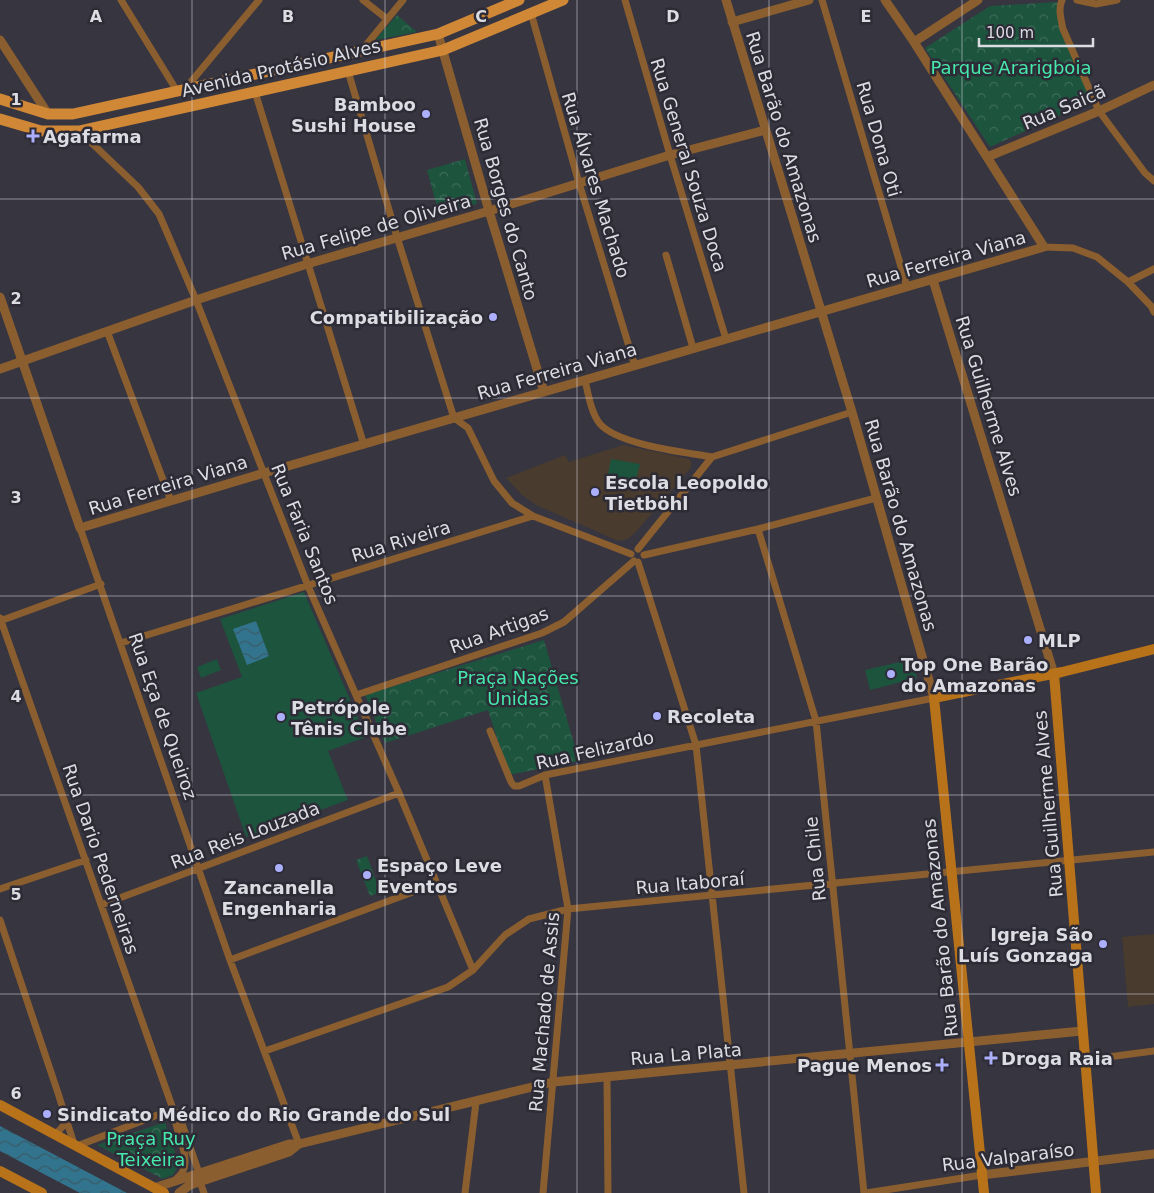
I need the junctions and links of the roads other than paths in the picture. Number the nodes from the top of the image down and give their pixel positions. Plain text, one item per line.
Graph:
1 (121, 0) edge
2 (259, 0) edge
3 (363, 0) edge
4 (403, 0) edge
5 (519, 0) edge
6 (563, 0) edge
7 (624, 0) edge
8 (726, 0) edge
9 (809, 0) edge
10 (822, 0) edge
11 (885, 0) edge
12 (978, 0) edge
13 (1062, 0) edge
14 (1077, 0) edge
15 (1117, 0) edge
16 (531, 13) junction
17 (387, 20) junction
18 (732, 22) junction
19 (438, 34) junction
20 (0, 40) edge
21 (914, 42) junction
22 (443, 50) junction
23 (361, 51) junction
24 (348, 71) junction
25 (1154, 85) edge
26 (181, 90) junction
27 (256, 92) junction
28 (0, 99) edge
29 (1099, 111) junction
30 (48, 114) junction
31 (0, 119) edge
32 (764, 130) junction
33 (79, 131) junction
34 (670, 155) junction
35 (987, 156) junction
36 (1154, 180) edge
37 (579, 183) junction
38 (489, 211) junction
39 (397, 237) junction
40 (1044, 247) junction
41 (666, 255) dead end
42 (307, 264) junction
43 (1154, 269) edge
44 (934, 280) junction
45 (1128, 282) junction
46 (906, 288) junction
47 (0, 297) edge
48 (196, 300) junction
49 (1154, 312) edge
50 (820, 313) junction
51 (107, 331) junction
52 (726, 339) junction
53 (693, 348) junction
54 (22, 361) junction
55 (635, 366) junction
56 (0, 368) edge
57 (584, 380) junction
58 (544, 392) junction
59 (852, 412) junction
60 (454, 418) junction
61 (364, 445) junction
62 (712, 457) junction
63 (264, 473) junction
64 (876, 498) junction
65 (171, 501) junction
66 (533, 516) junction
67 (80, 528) junction
68 (758, 529) junction
69 (638, 549) junction
70 (631, 554) junction
71 (644, 555) junction
72 (636, 562) junction
73 (101, 584) junction
74 (308, 586) junction
75 (0, 620) edge
76 (121, 643) junction
77 (1154, 649) edge
78 (1054, 674) junction
79 (356, 695) junction
80 (934, 698) junction
81 (816, 721) junction
82 (490, 731) dead end
83 (696, 745) junction
84 (545, 775) junction
85 (399, 793) junction
86 (1154, 852) edge
87 (86, 860) junction
88 (1069, 860) junction
89 (199, 868) junction
90 (951, 872) junction
91 (437, 883) junction
92 (833, 884) junction
93 (0, 889) edge
94 (712, 896) junction
95 (101, 905) junction
96 (568, 909) junction
97 (0, 920) edge
98 (230, 960) junction
99 (473, 970) junction
100 (1082, 1031) junction
101 (968, 1043) junction
102 (265, 1051) junction
103 (1154, 1051) edge
104 (851, 1054) junction
105 (1085, 1060) junction
106 (731, 1066) junction
107 (607, 1078) junction
108 (553, 1082) junction
109 (476, 1102) junction
110 (0, 1105) edge
111 (174, 1110) junction
112 (66, 1117) junction
113 (56, 1134) junction
114 (299, 1144) junction
115 (75, 1145) junction
116 (1154, 1154) edge
117 (1093, 1162) junction
118 (0, 1171) edge
119 (982, 1175) junction
120 (200, 1177) junction
121 (174, 1182) junction
122 (154, 1188) junction
123 (42, 1193) edge
124 (164, 1193) edge
125 (179, 1193) edge
126 (204, 1193) edge
127 (465, 1193) edge
128 (543, 1193) edge
129 (608, 1193) edge
130 (744, 1193) edge
131 (865, 1193) edge
132 (984, 1193) edge
133 (1096, 1193) edge

1 - 26 street
2 - 26 street
3 - 17 street
4 - 17 street
5 - 19 main road, Avenida Protásio Alves
6 - 16 main road, Avenida Protásio Alves
7 - 34 street, Rua General Souza Doca
8 - 18 street, Rua Barão do Amazonas
9 - 18 street
10 - 46 street, Rua Dona Oti
11 - 21 street
12 - 21 street
13 - 29 street
14 - 15 street
16 - 22 main road, Avenida Protásio Alves
16 - 37 street, Rua Álvares Machado
17 - 23 street
18 - 32 street, Rua Barão do Amazonas
19 - 22 street, Rua Borges do Canto
19 - 23 main road, Avenida Protásio Alves
20 - 30 street
21 - 35 street
22 - 24 main road, Avenida Protásio Alves
22 - 38 street, Rua Borges do Canto
23 - 26 main road, Avenida Protásio Alves
24 - 27 main road, Avenida Protásio Alves
24 - 39 street
25 - 29 street, Rua Saicã
26 - 30 main road, Avenida Protásio Alves
27 - 33 main road, Avenida Protásio Alves
27 - 42 street
28 - 30 main road, Avenida Protásio Alves
29 - 35 street, Rua Saicã
29 - 36 street
31 - 33 main road, Avenida Protásio Alves
32 - 34 street, Rua Felipe de Oliveira
32 - 50 street, Rua Barão do Amazonas
33 - 48 street, Rua Faria Santos
34 - 37 street, Rua Felipe de Oliveira
34 - 52 street, Rua General Souza Doca
35 - 40 street
37 - 38 street, Rua Felipe de Oliveira
37 - 55 street, Rua Álvares Machado
38 - 39 street, Rua Felipe de Oliveira
38 - 58 street, Rua Borges do Canto
39 - 42 street, Rua Felipe de Oliveira
39 - 60 street
40 - 44 street, Rua Ferreira Viana
40 - 45 street
41 - 53 street
42 - 48 street, Rua Felipe de Oliveira
42 - 61 street
43 - 45 street
44 - 46 street, Rua Ferreira Viana
44 - 78 street, Rua Guilherme Alves
45 - 49 street
46 - 50 street, Rua Ferreira Viana
47 - 54 street, Rua Eça de Queiroz
48 - 51 street, Rua Felipe de Oliveira
48 - 63 street, Rua Faria Santos
50 - 52 street, Rua Ferreira Viana
50 - 59 street, Rua Barão do Amazonas
51 - 54 street, Rua Felipe de Oliveira
51 - 65 street
52 - 53 street, Rua Ferreira Viana
53 - 55 street, Rua Ferreira Viana
54 - 56 street, Rua Felipe de Oliveira
54 - 67 street, Rua Eça de Queiroz
55 - 57 street, Rua Ferreira Viana
57 - 58 street, Rua Ferreira Viana
57 - 62 street
58 - 60 street, Rua Ferreira Viana
59 - 62 street
59 - 64 street, Rua Barão do Amazonas
60 - 61 street, Rua Ferreira Viana
60 - 66 street
61 - 63 street, Rua Ferreira Viana
62 - 69 street
63 - 65 street, Rua Ferreira Viana
63 - 74 street, Rua Faria Santos
64 - 68 street
64 - 80 street, Rua Barão do Amazonas
65 - 67 street, Rua Ferreira Viana
66 - 70 street
66 - 74 street, Rua Riveira
67 - 73 street, Rua Eça de Queiroz
68 - 71 street
68 - 81 street, Rua Chile
69 - 70 street
69 - 71 street
70 - 72 street
71 - 72 street
72 - 79 street, Rua Artigas
72 - 83 street
73 - 75 street
73 - 76 street, Rua Eça de Queiroz
74 - 76 street, Rua Riveira
74 - 79 street, Rua Faria Santos
75 - 87 street, Rua Dario Pederneiras
76 - 89 street, Rua Eça de Queiroz
77 - 78 main road, Rua Felizardo
78 - 80 main road, Rua Felizardo
78 - 88 main road, Rua Guilherme Alves
79 - 85 street, Rua Faria Santos
80 - 81 street, Rua Felizardo
80 - 90 main road, Rua Barão do Amazonas
81 - 83 street, Rua Felizardo
81 - 92 street, Rua Chile
82 - 84 street, Rua Felizardo
83 - 84 street, Rua Felizardo
83 - 94 street
84 - 96 street, Rua Machado de Assis
85 - 89 street, Rua Reis Louzada
85 - 91 street, Rua Faria Santos
86 - 88 street, Rua Itaboraí
87 - 93 street
87 - 95 street, Rua Dario Pederneiras
88 - 90 street, Rua Itaboraí
88 - 100 main road, Rua Guilherme Alves
89 - 95 street, Rua Reis Louzada
89 - 98 street, Rua Eça de Queiroz
90 - 92 street, Rua Itaboraí
90 - 101 main road, Rua Barão do Amazonas
91 - 98 street
91 - 99 street, Rua Faria Santos
92 - 94 street, Rua Itaboraí
92 - 104 street, Rua Chile
94 - 96 street, Rua Itaboraí
94 - 106 street
95 - 111 street, Rua Dario Pederneiras
96 - 99 street, Rua Itaboraí
96 - 108 street, Rua Machado de Assis
97 - 112 street
98 - 102 street, Rua Eça de Queiroz
99 - 102 street, Rua Itaboraí
100 - 101 street, Rua La Plata
100 - 105 main road, Rua Guilherme Alves
101 - 104 street, Rua La Plata
101 - 119 main road, Rua Barão do Amazonas
102 - 114 street, Rua Eça de Queiroz
103 - 105 street
104 - 106 street, Rua La Plata
104 - 131 street, Rua Chile
105 - 117 main road, Rua Guilherme Alves
106 - 107 street, Rua La Plata
106 - 130 street
107 - 108 street, Rua La Plata
107 - 129 street
108 - 109 street, Rua La Plata
108 - 128 street, Rua Machado de Assis
109 - 114 street, Rua La Plata
109 - 127 street
110 - 113 main road
111 - 115 street
111 - 120 street, Rua Dario Pederneiras
111 - 121 street, Rua Dario Pederneiras
112 - 113 street
112 - 115 street
113 - 115 main road
114 - 120 street, Rua La Plata
115 - 122 main road
116 - 117 street, Rua Valparaíso
117 - 119 street, Rua Valparaíso
117 - 133 main road, Rua Guilherme Alves
118 - 123 main road
119 - 131 street, Rua Valparaíso
119 - 132 main road, Rua Barão do Amazonas
120 - 121 street, Rua La Plata
120 - 125 street, Rua La Plata
120 - 126 street, Rua Dario Pederneiras
121 - 122 street, Rua La Plata
122 - 124 main road

